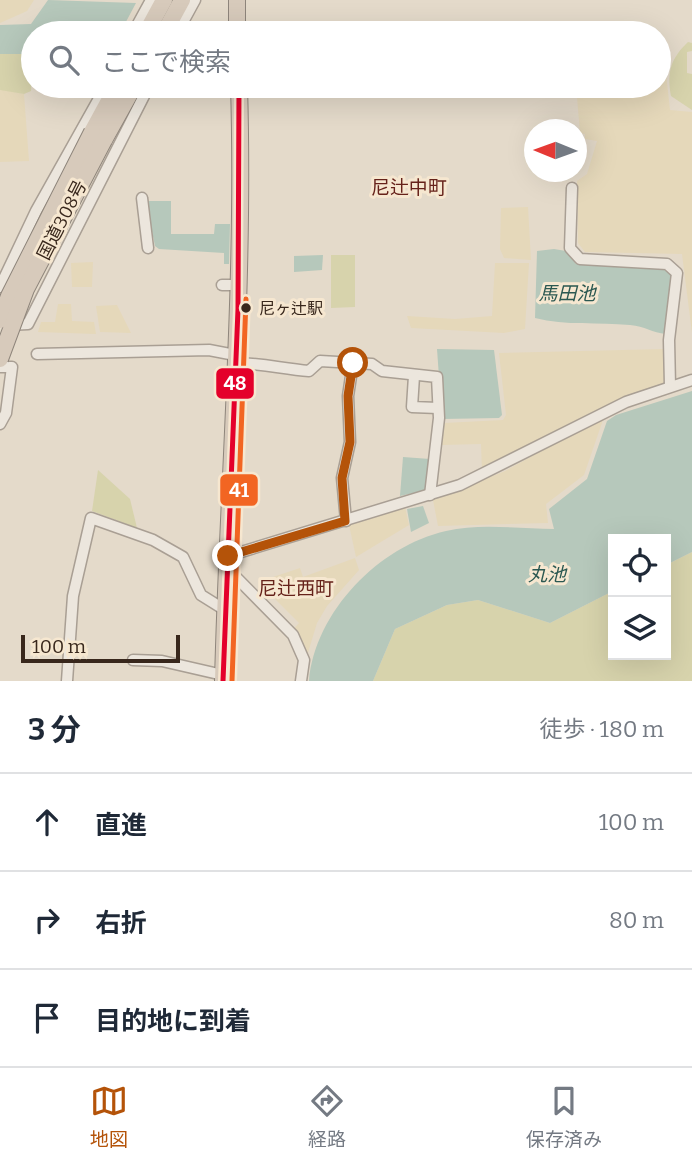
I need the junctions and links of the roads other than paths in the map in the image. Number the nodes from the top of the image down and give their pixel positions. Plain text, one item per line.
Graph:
1 (151, 0) edge
2 (164, 0) edge
3 (183, 0) edge
4 (195, 0) edge
5 (237, 0) edge
6 (140, 21) edge
7 (153, 21) edge
8 (171, 21) edge
9 (184, 21) edge
10 (237, 21) edge
11 (99, 98) edge
12 (112, 98) edge
13 (125, 98) edge
14 (143, 98) edge
15 (239, 98) edge
16 (98, 136) junction
17 (572, 188) dead end
18 (142, 198) dead end
19 (148, 248) dead end
20 (0, 287) edge
21 (0, 323) edge
22 (37, 354) dead end
23 (0, 359) edge
24 (234, 359) junction
25 (353, 363) junction
26 (0, 367) edge
27 (414, 376) junction
28 (692, 380) edge
29 (670, 386) junction
30 (438, 408) junction
31 (0, 424) edge
32 (429, 495) junction
33 (345, 521) junction
34 (228, 562) junction
35 (225, 610) junction
36 (133, 660) dead end
37 (223, 678) edge
38 (67, 681) edge
39 (301, 681) edge

1 - 6 street
2 - 7 highway
3 - 8 highway
4 - 9 street
5 - 10 highway
11 - 20 street
12 - 16 highway, 国道308号
13 - 16 highway, 国道308号
14 - 21 street
15 - 24 highway
16 - 21 highway, 国道308号, bridge
16 - 23 highway, 国道308号, bridge
17 - 29 street
18 - 19 street
22 - 24 street
24 - 25 street
24 - 34 highway
25 - 27 street
25 - 33 street
26 - 31 street
27 - 30 street
27 - 30 street
28 - 29 street
29 - 32 street
30 - 32 street
32 - 33 street
33 - 34 street
34 - 35 highway
34 - 39 street
35 - 37 highway
35 - 38 street
36 - 37 street

